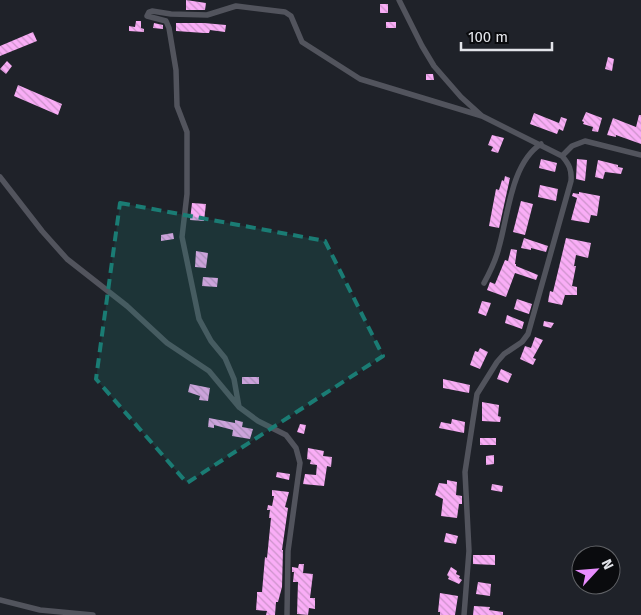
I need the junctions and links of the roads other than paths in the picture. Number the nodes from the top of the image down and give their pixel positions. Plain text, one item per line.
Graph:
1 (399, 0) edge
2 (482, 116) junction
3 (541, 144) junction
4 (641, 155) edge
5 (562, 156) junction
6 (0, 177) edge
7 (484, 283) dead end
8 (239, 407) junction
9 (0, 600) edge
10 (93, 615) edge
11 (287, 615) edge
12 (464, 615) edge

1 - 2 street
2 - 3 street
2 - 8 street
3 - 5 street
3 - 7 street
4 - 5 street
5 - 12 street
6 - 8 street
8 - 11 street
9 - 10 street

